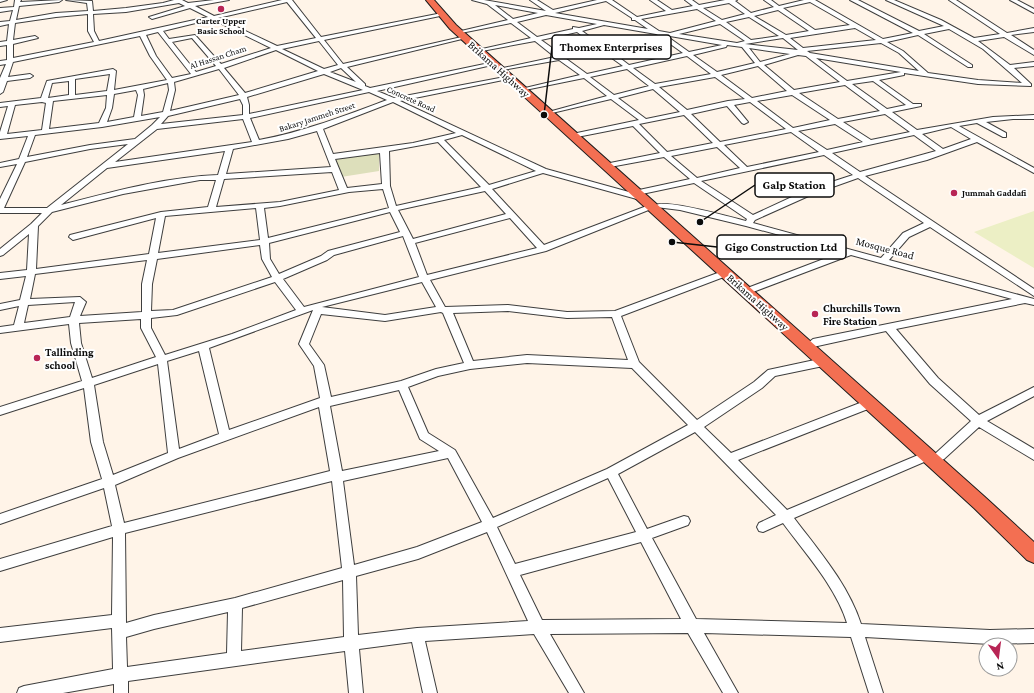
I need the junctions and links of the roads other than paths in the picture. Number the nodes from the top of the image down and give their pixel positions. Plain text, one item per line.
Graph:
1 (0, 0) edge
2 (4, 0) edge
3 (59, 0) edge
4 (69, 0) edge
5 (224, 0) edge
6 (288, 0) edge
7 (430, 0) edge
8 (434, 0) edge
9 (479, 0) edge
10 (533, 0) edge
11 (604, 0) edge
12 (608, 0) edge
13 (653, 0) edge
14 (688, 0) edge
15 (731, 0) edge
16 (767, 0) edge
17 (811, 0) edge
18 (853, 0) edge
19 (889, 0) edge
20 (952, 0) edge
21 (1013, 0) edge
22 (178, 1) edge
23 (490, 3) junction
24 (17, 4) edge
25 (190, 5) junction
26 (698, 7) junction
27 (781, 8) junction
28 (1032, 8) edge
29 (0, 10) edge
30 (671, 12) junction
31 (90, 14) junction
32 (440, 14) junction
33 (552, 14) junction
34 (751, 16) junction
35 (152, 17) dead end
36 (215, 17) junction
37 (637, 19) junction
38 (512, 21) junction
39 (13, 22) junction
40 (722, 23) junction
41 (0, 24) edge
42 (606, 24) junction
43 (857, 26) junction
44 (949, 27) junction
45 (159, 30) junction
46 (578, 30) junction
47 (1034, 30) edge
48 (654, 31) junction
49 (812, 31) junction
50 (142, 33) junction
51 (920, 33) junction
52 (463, 34) junction
53 (673, 34) junction
54 (1006, 34) junction
55 (663, 36) junction
56 (784, 36) junction
57 (35, 38) dead end
58 (320, 38) junction
59 (535, 39) junction
60 (972, 40) junction
61 (169, 41) junction
62 (881, 41) junction
63 (10, 42) junction
64 (97, 42) junction
65 (0, 44) edge
66 (730, 44) junction
67 (748, 44) junction
68 (276, 48) junction
69 (602, 48) junction
70 (484, 50) junction
71 (801, 52) junction
72 (1034, 53) edge
73 (686, 54) junction
74 (810, 55) junction
75 (559, 57) junction
76 (10, 61) junction
77 (0, 63) edge
78 (492, 63) junction
79 (759, 64) junction
80 (1034, 64) edge
81 (342, 66) junction
82 (627, 66) junction
83 (970, 66) dead end
84 (220, 67) junction
85 (1007, 67) junction
86 (323, 70) junction
87 (912, 72) junction
88 (507, 73) junction
89 (715, 74) junction
90 (923, 74) junction
91 (195, 75) junction
92 (30, 76) dead end
93 (586, 76) junction
94 (72, 78) junction
95 (873, 78) junction
96 (2, 80) edge
97 (171, 81) junction
98 (845, 82) junction
99 (655, 86) junction
100 (1032, 87) edge
101 (140, 88) junction
102 (527, 89) junction
103 (368, 91) junction
104 (791, 91) junction
105 (0, 92) edge
106 (110, 93) junction
107 (243, 96) junction
108 (614, 97) junction
109 (72, 98) junction
110 (749, 99) junction
111 (393, 100) junction
112 (44, 101) junction
113 (728, 103) junction
114 (12, 104) junction
115 (0, 105) edge
116 (554, 112) junction
117 (685, 112) junction
118 (886, 112) junction
119 (166, 114) junction
120 (246, 117) junction
121 (136, 118) junction
122 (1034, 118) edge
123 (643, 120) junction
124 (836, 121) junction
125 (979, 121) junction
126 (744, 122) dead end
127 (634, 123) junction
128 (102, 125) junction
129 (952, 125) junction
130 (155, 127) junction
131 (319, 128) junction
132 (792, 130) junction
133 (45, 132) junction
134 (915, 132) junction
135 (462, 133) junction
136 (32, 134) junction
137 (580, 135) junction
138 (1003, 135) dead end
139 (1, 137) edge
140 (440, 140) junction
141 (976, 140) junction
142 (136, 141) junction
143 (868, 142) junction
144 (256, 143) junction
145 (718, 144) junction
146 (230, 148) junction
147 (385, 150) junction
148 (941, 151) junction
149 (826, 152) junction
150 (666, 155) junction
151 (331, 156) junction
152 (22, 161) junction
153 (0, 165) edge
154 (613, 165) junction
155 (1030, 165) edge
156 (105, 166) junction
157 (335, 169) junction
158 (745, 169) junction
159 (544, 171) junction
160 (1034, 171) edge
161 (859, 175) junction
162 (221, 177) junction
163 (696, 180) junction
164 (386, 186) junction
165 (487, 188) junction
166 (344, 191) junction
167 (649, 201) junction
168 (260, 206) junction
169 (0, 209) edge
170 (394, 209) junction
171 (48, 210) junction
172 (212, 210) junction
173 (161, 214) junction
174 (511, 215) junction
175 (750, 222) junction
176 (931, 223) junction
177 (34, 226) junction
178 (690, 236) junction
179 (74, 237) dead end
180 (408, 237) junction
181 (264, 242) junction
182 (543, 249) junction
183 (851, 252) junction
184 (0, 253) edge
185 (152, 257) junction
186 (884, 260) junction
187 (31, 272) junction
188 (726, 274) junction
189 (0, 276) edge
190 (278, 278) junction
191 (424, 278) junction
192 (753, 289) junction
193 (1034, 293) edge
194 (1029, 300) edge
195 (25, 302) junction
196 (0, 307) edge
197 (316, 308) junction
198 (301, 310) junction
199 (444, 310) junction
200 (146, 314) junction
201 (616, 314) junction
202 (74, 320) junction
203 (19, 326) junction
204 (888, 327) junction
205 (791, 328) junction
206 (0, 330) edge
207 (813, 343) junction
208 (203, 346) junction
209 (162, 359) junction
210 (824, 362) junction
211 (635, 364) junction
212 (470, 365) junction
213 (88, 383) junction
214 (402, 385) junction
215 (1034, 391) edge
216 (325, 402) junction
217 (869, 404) junction
218 (0, 411) edge
219 (978, 421) junction
220 (696, 426) junction
221 (226, 436) junction
222 (450, 453) junction
223 (174, 455) junction
224 (1034, 455) edge
225 (934, 456) junction
226 (729, 459) junction
227 (611, 472) junction
228 (337, 477) junction
229 (109, 482) junction
230 (785, 516) junction
231 (0, 519) edge
232 (684, 521) dead end
233 (490, 525) junction
234 (763, 527) dead end
235 (119, 530) junction
236 (645, 535) junction
237 (1034, 542) edge
238 (1034, 554) edge
239 (0, 565) edge
240 (512, 570) junction
241 (349, 573) junction
242 (234, 604) junction
243 (119, 626) junction
244 (692, 626) junction
245 (538, 627) junction
246 (856, 630) junction
247 (0, 635) edge
248 (417, 635) junction
249 (1034, 636) edge
250 (351, 643) junction
251 (234, 660) junction
252 (121, 675) junction
253 (24, 693) edge
254 (121, 693) edge
255 (356, 693) edge
256 (430, 693) edge
257 (577, 693) edge
258 (731, 693) edge
259 (876, 693) edge

1 - 2 street
3 - 24 street
4 - 31 street
5 - 25 street
6 - 36 street
6 - 58 street
7 - 32 highway, Brikama Highway
8 - 52 highway, Brikama Highway
9 - 23 street
10 - 33 street
11 - 33 street
12 - 37 street
13 - 30 street
14 - 26 street
15 - 26 street
15 - 34 street
16 - 27 street
17 - 27 street, Bakary Jammeh Street
17 - 43 street
18 - 51 street
19 - 44 street
20 - 54 street
21 - 28 street
22 - 25 street, Concrete Road
22 - 31 street
23 - 33 street
23 - 38 street
24 - 29 street
24 - 39 street
25 - 35 street
25 - 36 street, Concrete Road
26 - 30 street
26 - 40 street
27 - 34 street, Bakary Jammeh Street
27 - 49 street
30 - 37 street
31 - 39 street
31 - 64 street
32 - 52 highway, Brikama Highway
32 - 58 street, Al Hassan Cham
33 - 38 street
33 - 42 street
33 - 46 street
34 - 40 street, Bakary Jammeh Street
34 - 56 street
36 - 45 street
36 - 68 street, Concrete Road
37 - 42 street
37 - 48 street
38 - 52 street
38 - 59 street
39 - 41 street
39 - 63 street
40 - 53 street, Bakary Jammeh Street
40 - 67 street
42 - 46 street
42 - 48 street
43 - 49 street
43 - 62 street
44 - 51 street
44 - 60 street
45 - 50 street
45 - 61 street
46 - 59 street
46 - 69 street
47 - 54 street
48 - 53 street
48 - 55 street
49 - 56 street
50 - 64 street
50 - 97 street
51 - 62 street
51 - 83 street
52 - 70 highway, Brikama Highway
52 - 78 highway, Brikama Highway
52 - 81 street
53 - 55 street, Bakary Jammeh Street
53 - 66 street
54 - 60 street
54 - 72 street
55 - 69 street, Bakary Jammeh Street
55 - 73 street
56 - 67 street
56 - 71 street
57 - 63 street
58 - 68 street, Al Hassan Cham
58 - 81 street
59 - 70 street
59 - 75 street
60 - 85 street
61 - 84 street
61 - 91 street
62 - 71 street
62 - 90 street
63 - 65 street
63 - 76 street
64 - 76 street
66 - 67 street
66 - 73 street
67 - 71 street
67 - 79 street
68 - 84 street, Al Hassan Cham
68 - 86 street, Concrete Road
69 - 75 street, Bakary Jammeh Street
69 - 82 street
70 - 88 highway, Brikama Highway
71 - 74 street
71 - 79 street
73 - 82 street
73 - 89 street
74 - 87 street
74 - 98 street
75 - 88 street, Bakary Jammeh Street
75 - 93 street
76 - 77 street
76 - 96 street
78 - 88 highway, Brikama Highway
78 - 103 street
79 - 89 street
79 - 104 street
80 - 85 street
81 - 86 street
81 - 103 street
82 - 93 street
82 - 99 street
84 - 91 street, Al Hassan Cham
84 - 107 street
85 - 100 street
86 - 103 street, Concrete Road
86 - 107 street
87 - 90 street
87 - 95 street
88 - 102 highway, Brikama Highway
88 - 111 street, Bakary Jammeh Street
88 - 167 highway, Brikama Highway
89 - 99 street
89 - 110 street
90 - 100 street
91 - 97 street, Al Hassan Cham
92 - 96 street
93 - 102 street
93 - 108 street
94 - 106 street
94 - 109 street
94 - 112 street
95 - 98 street
95 - 118 street
96 - 105 street
97 - 101 street, Al Hassan Cham
97 - 119 street
98 - 104 street
98 - 118 street
99 - 108 street
99 - 117 street
101 - 106 street, Al Hassan Cham
101 - 121 street
102 - 116 highway, Brikama Highway
103 - 111 street, Concrete Road
103 - 120 street
104 - 110 street
104 - 124 street
106 - 109 street, Al Hassan Cham
106 - 128 street
107 - 119 street
107 - 120 street
108 - 116 street
108 - 123 street
109 - 112 street, Al Hassan Cham
110 - 113 street
110 - 132 street
111 - 131 street, Bakary Jammeh Street
111 - 135 street, Concrete Road
112 - 114 street, Al Hassan Cham
112 - 133 street
113 - 117 street
113 - 126 street
114 - 115 street, Al Hassan Cham
114 - 139 street
116 - 137 highway, Brikama Highway
117 - 123 street
117 - 145 street
118 - 124 street
118 - 134 street
119 - 121 street
119 - 130 street
120 - 130 street
120 - 144 street
121 - 128 street
122 - 125 street
123 - 127 street
124 - 132 street
124 - 143 street
125 - 129 street
125 - 138 street
127 - 137 street
127 - 150 street
128 - 133 street
129 - 134 street
129 - 141 street
130 - 142 street
131 - 144 street, Bakary Jammeh Street
131 - 151 street
132 - 145 street
132 - 149 street
133 - 136 street
134 - 143 street
134 - 148 street
135 - 140 street
135 - 159 street, Concrete Road
136 - 139 street
136 - 152 street
137 - 154 highway, Brikama Highway
140 - 147 street
140 - 165 street
141 - 148 street
141 - 155 street
142 - 152 street
142 - 156 street
143 - 149 street
144 - 146 street, Bakary Jammeh Street
145 - 150 street
145 - 158 street
146 - 156 street, Bakary Jammeh Street
146 - 162 street
147 - 151 street
147 - 164 street
148 - 161 street
149 - 158 street
149 - 161 street
150 - 154 street
150 - 163 street
151 - 157 street
152 - 153 street
152 - 169 street
154 - 167 highway, Brikama Highway
155 - 160 street
156 - 171 street
157 - 162 street
157 - 166 street
158 - 163 street
159 - 165 street
159 - 167 street, Concrete Road
161 - 175 street
161 - 176 street
162 - 171 street
162 - 172 street
163 - 167 street
163 - 175 street
164 - 166 street
164 - 170 street
165 - 170 street
165 - 174 street
166 - 168 street
167 - 175 street, Mosque Road
167 - 178 highway, Brikama Highway
167 - 182 street
168 - 172 street
168 - 181 street
169 - 171 street
170 - 180 street
170 - 181 street
171 - 177 street
172 - 173 street
173 - 179 street
173 - 185 street
174 - 180 street
174 - 182 street
175 - 183 street, Mosque Road
176 - 186 street
176 - 193 street
177 - 184 street
177 - 187 street
178 - 188 highway, Brikama Highway
178 - 192 highway, Brikama Highway
180 - 190 street
180 - 191 street
181 - 185 street
181 - 190 street
182 - 191 street
183 - 186 street, Mosque Road
183 - 192 street
185 - 187 street
185 - 200 street
186 - 194 street, Mosque Road
187 - 189 street
187 - 195 street
188 - 201 street
188 - 205 highway, Brikama Highway
190 - 198 street
190 - 200 street
191 - 197 street
191 - 199 street
192 - 205 highway, Brikama Highway
194 - 204 street
195 - 196 street
195 - 202 street
195 - 203 street
197 - 198 street
197 - 199 street
197 - 216 street
198 - 208 street
199 - 201 street
199 - 212 street
200 - 202 street
200 - 209 street
201 - 211 street
202 - 203 street
202 - 213 street
203 - 206 street
204 - 207 street
204 - 219 street
205 - 207 highway, Brikama Highway
205 - 210 highway, Brikama Highway
207 - 225 highway, Brikama Highway
208 - 209 street
208 - 221 street
209 - 213 street
209 - 223 street
210 - 217 highway, Brikama Highway
210 - 220 street
211 - 212 street
211 - 220 street
212 - 214 street
213 - 218 street
213 - 229 street
214 - 216 street
214 - 222 street
215 - 219 street
216 - 221 street
216 - 228 street
217 - 225 highway, Brikama Highway
217 - 226 street
219 - 224 street
219 - 225 street
220 - 226 street
220 - 227 street
221 - 223 street
222 - 228 street
222 - 233 street
223 - 229 street
225 - 230 street
225 - 237 highway, Brikama Highway
225 - 238 highway, Brikama Highway
226 - 230 street
227 - 233 street
227 - 236 street
228 - 235 street
228 - 241 street
229 - 231 street
229 - 235 street
230 - 234 street
230 - 246 street
232 - 236 street
233 - 240 street
233 - 241 street
235 - 239 street
235 - 243 street
236 - 240 street
236 - 244 street
240 - 245 street
241 - 242 street
241 - 250 street
242 - 243 street
242 - 251 street
243 - 247 street
243 - 252 street
244 - 245 street
244 - 246 street
244 - 258 street
245 - 248 street
245 - 257 street
246 - 249 street
246 - 259 street
248 - 250 street
248 - 256 street
250 - 251 street
250 - 255 street
251 - 252 street
252 - 253 street
252 - 254 street

